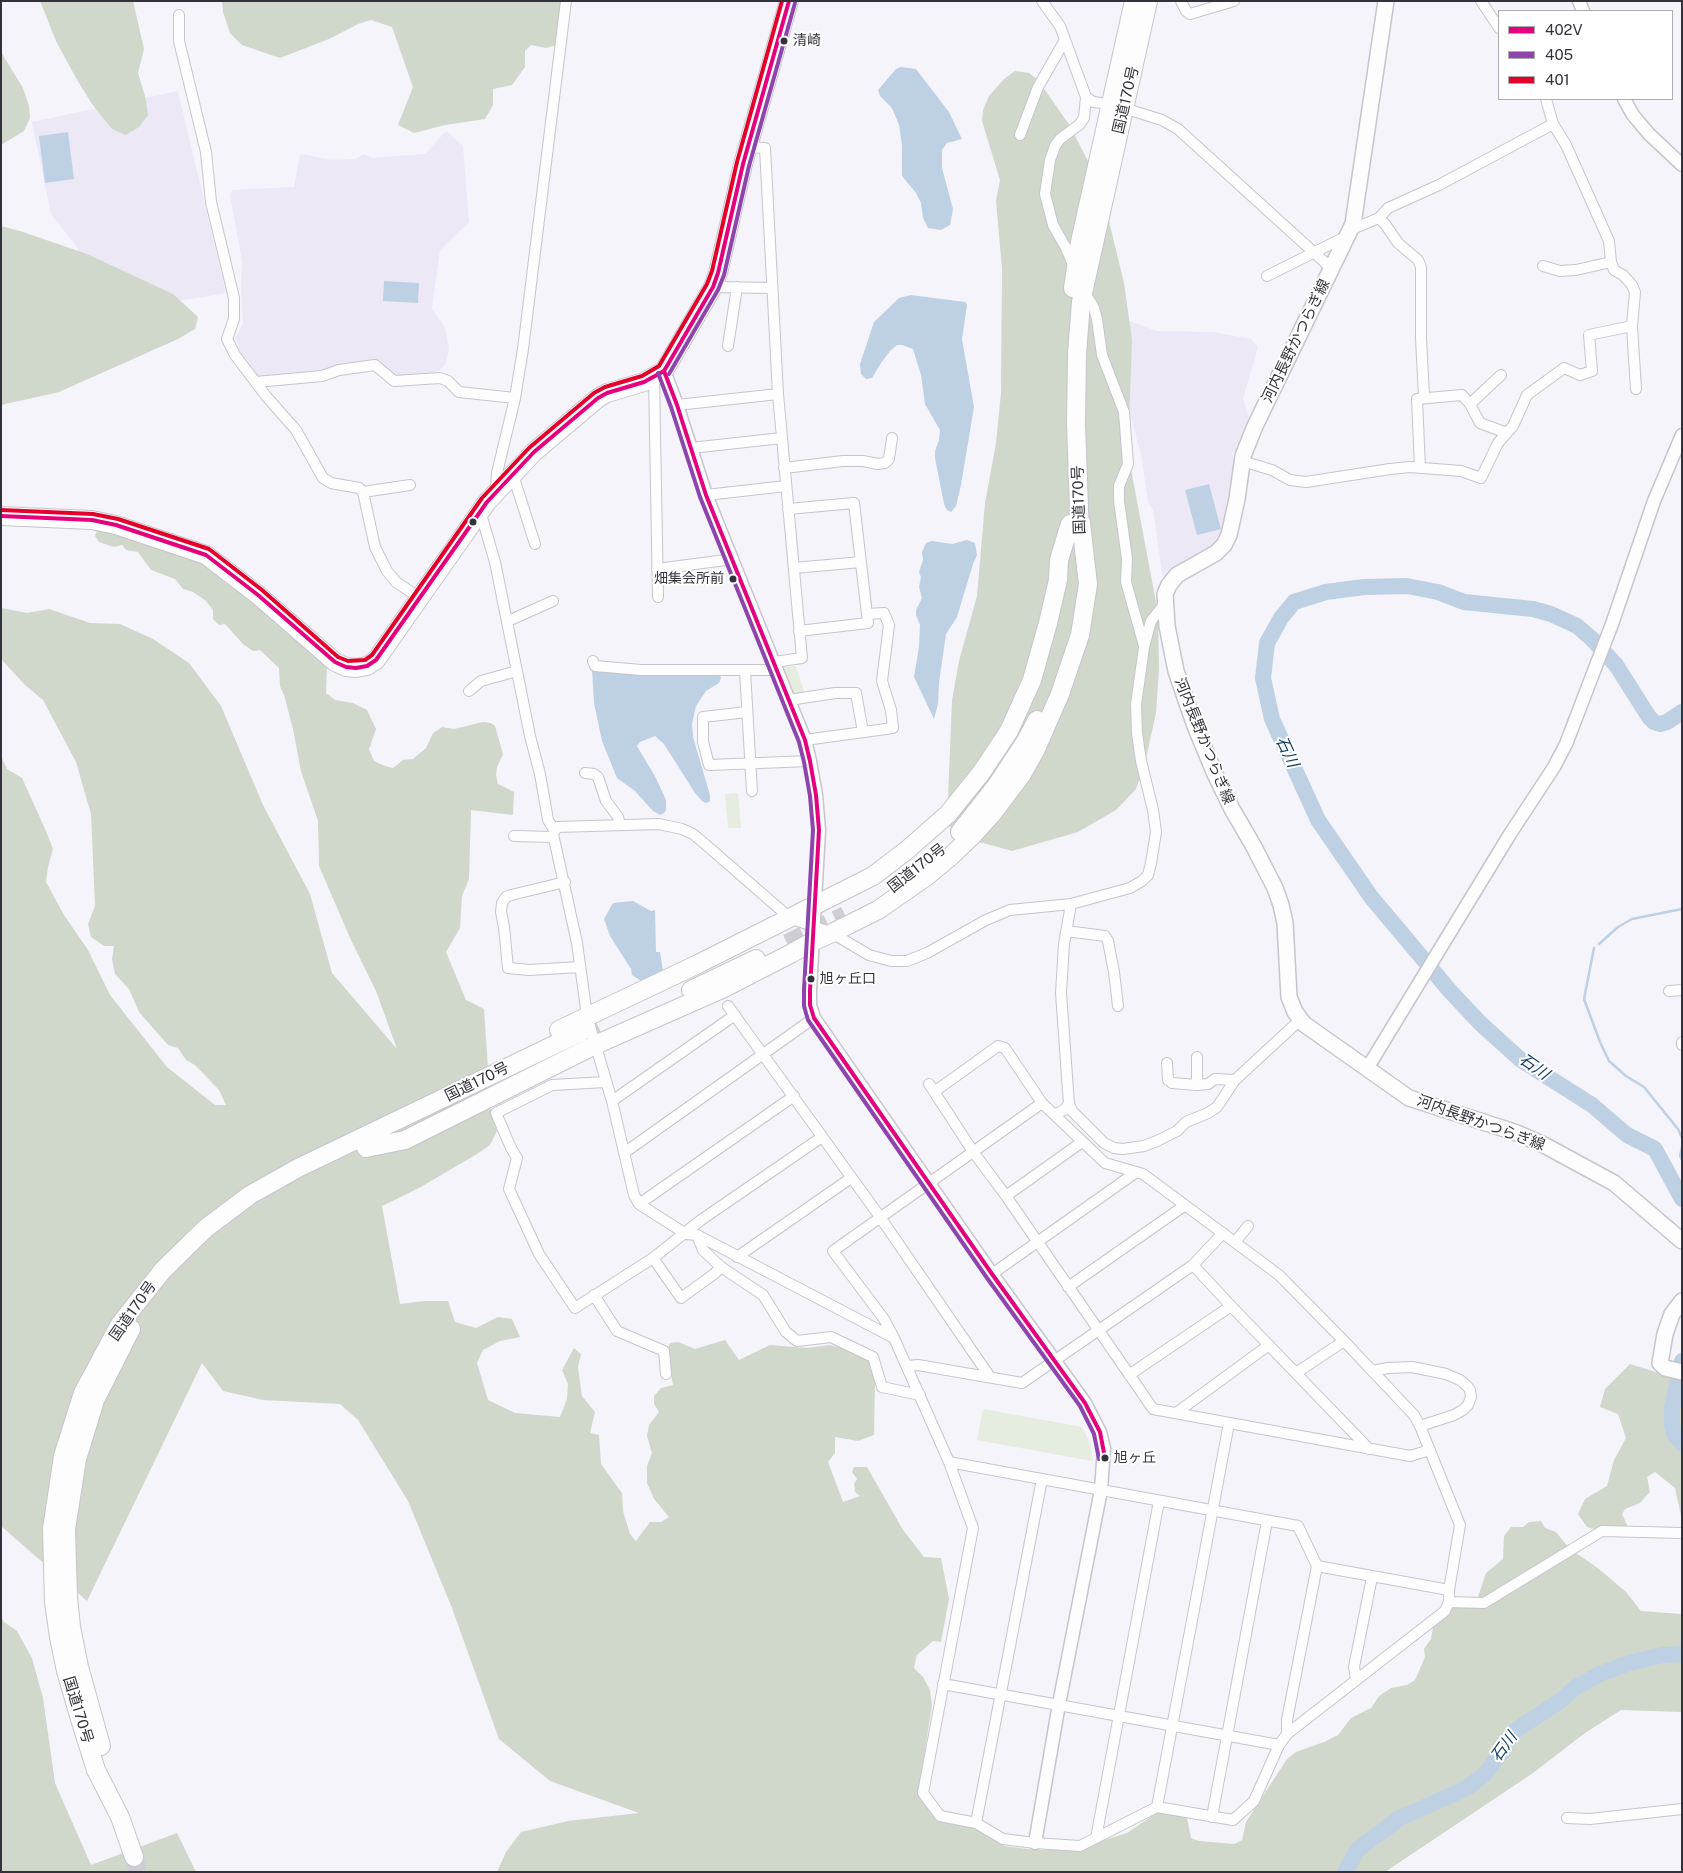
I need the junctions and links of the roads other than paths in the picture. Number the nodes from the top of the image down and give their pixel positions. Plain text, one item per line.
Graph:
1 (566, 1) edge
2 (789, 1) edge
3 (1042, 1) edge
4 (1181, 1) edge
5 (1234, 1) edge
6 (1386, 1) edge
7 (1482, 1) edge
8 (1145, 2) edge
9 (179, 15) dead end
10 (1498, 26) edge
11 (1065, 40) junction
12 (1086, 97) junction
13 (1546, 100) edge
14 (1625, 100) edge
15 (1117, 107) junction
16 (1554, 124) junction
17 (1020, 135) dead end
18 (749, 147) junction
19 (1682, 165) edge
20 (1379, 218) junction
21 (1348, 233) junction
22 (1313, 252) junction
23 (1611, 262) junction
24 (1543, 266) dead end
25 (1331, 268) junction
26 (1076, 270) junction
27 (1267, 276) dead end
28 (713, 287) junction
29 (737, 287) junction
30 (772, 288) junction
31 (1084, 290) junction
32 (1632, 326) junction
33 (728, 346) dead end
34 (659, 374) junction
35 (1501, 375) dead end
36 (256, 382) junction
37 (1636, 389) dead end
38 (778, 394) junction
39 (1424, 397) junction
40 (515, 398) junction
41 (1470, 404) junction
42 (677, 405) junction
43 (1507, 433) junction
44 (1682, 435) edge
45 (782, 438) junction
46 (892, 438) dead end
47 (691, 448) junction
48 (1242, 462) junction
49 (784, 468) junction
50 (1420, 468) junction
51 (513, 475) junction
52 (410, 485) dead end
53 (786, 486) junction
54 (363, 492) junction
55 (496, 492) junction
56 (706, 494) junction
57 (788, 508) junction
58 (480, 511) junction
59 (1, 516) edge
60 (1076, 524) junction
61 (535, 544) dead end
62 (733, 559) junction
63 (861, 562) junction
64 (794, 568) junction
65 (657, 569) junction
66 (420, 598) junction
67 (658, 598) dead end
68 (553, 601) dead end
69 (1166, 602) junction
70 (867, 614) junction
71 (508, 621) junction
72 (799, 631) junction
73 (1144, 647) junction
74 (593, 661) dead end
75 (776, 666) junction
76 (517, 671) junction
77 (744, 671) junction
78 (469, 691) dead end
79 (789, 700) junction
80 (747, 712) junction
81 (863, 732) junction
82 (804, 740) junction
83 (810, 761) junction
84 (751, 764) junction
85 (585, 773) dead end
86 (752, 791) dead end
87 (620, 825) junction
88 (554, 834) junction
89 (514, 836) dead end
90 (565, 882) junction
91 (1071, 904) junction
92 (815, 905) junction
93 (842, 910) tunnel mouth
94 (787, 931) junction
95 (1066, 931) junction
96 (832, 933) junction
97 (813, 934) junction
98 (580, 967) junction
99 (1682, 990) edge
100 (1669, 991) dead end
101 (728, 1006) dead end
102 (1118, 1006) dead end
103 (734, 1015) junction
104 (814, 1018) junction
105 (1300, 1020) junction
106 (606, 1026) tunnel mouth
107 (587, 1034) junction
108 (764, 1055) junction
109 (1197, 1057) dead end
110 (1166, 1063) dead end
111 (1368, 1068) junction
112 (1235, 1080) junction
113 (606, 1082) junction
114 (1197, 1085) junction
115 (794, 1096) junction
116 (612, 1101) junction
117 (1042, 1103) junction
118 (1069, 1104) junction
119 (1056, 1114) junction
120 (822, 1137) junction
121 (1082, 1142) junction
122 (624, 1153) junction
123 (974, 1153) junction
124 (1136, 1173) junction
125 (851, 1178) junction
126 (928, 1182) junction
127 (1006, 1196) junction
128 (639, 1204) junction
129 (1184, 1206) junction
130 (880, 1217) junction
131 (1248, 1226) dead end
132 (1223, 1233) junction
133 (686, 1234) junction
134 (697, 1235) junction
135 (1682, 1241) edge
136 (1037, 1242) junction
137 (1235, 1242) junction
138 (737, 1257) junction
139 (653, 1258) junction
140 (1193, 1265) junction
141 (720, 1266) junction
142 (992, 1274) junction
143 (1068, 1287) junction
144 (594, 1295) junction
145 (1682, 1301) edge
146 (1230, 1306) junction
147 (1098, 1330) junction
148 (894, 1338) junction
149 (1344, 1341) junction
150 (1269, 1345) junction
151 (1054, 1362) junction
152 (908, 1366) junction
153 (1373, 1371) junction
154 (1682, 1372) edge
155 (666, 1374) dead end
156 (1296, 1374) junction
157 (1129, 1375) junction
158 (990, 1376) junction
159 (920, 1395) junction
160 (1176, 1413) junction
161 (1228, 1423) junction
162 (1420, 1426) junction
163 (1369, 1449) junction
164 (1430, 1450) junction
165 (948, 1462) junction
166 (1042, 1479) junction
167 (1101, 1490) junction
168 (1159, 1501) junction
169 (1212, 1510) junction
170 (1267, 1521) junction
171 (1682, 1533) edge
172 (1317, 1566) junction
173 (1372, 1577) junction
174 (1449, 1590) junction
175 (1449, 1602) junction
176 (1356, 1680) junction
177 (944, 1684) junction
178 (1002, 1694) junction
179 (1059, 1704) junction
180 (1118, 1715) junction
181 (1172, 1726) junction
182 (1287, 1734) junction
183 (1227, 1736) junction
184 (1279, 1745) junction
185 (1157, 1807) junction
186 (1682, 1808) edge
187 (120, 1817) junction
188 (1212, 1817) junction
189 (1567, 1818) dead end
190 (976, 1823) junction
191 (1096, 1838) junction
192 (1035, 1844) junction
193 (134, 1857) tunnel mouth

1 - 40 street
2 - 18 highway
3 - 11 street
4 - 5 street
6 - 21 main road, 河内長野かつらぎ線
7 - 10 street
8 - 15 highway, 国道170号
9 - 36 street
11 - 12 street
11 - 17 street
12 - 15 street
12 - 26 street
13 - 16 street
14 - 19 street
15 - 22 street
15 - 26 highway, 国道170号
15 - 31 highway, 国道170号
16 - 20 street
16 - 23 street
18 - 28 highway
18 - 30 street
20 - 21 street
20 - 39 street
21 - 22 street
21 - 25 main road, 河内長野かつらぎ線
22 - 25 street
22 - 27 street
23 - 24 street
23 - 32 street
25 - 48 main road, 河内長野かつらぎ線
26 - 60 highway, 国道170号
28 - 29 street
28 - 34 highway
29 - 30 street
29 - 33 street
30 - 38 street
31 - 60 highway, 国道170号
31 - 73 street
32 - 37 street
32 - 43 street
34 - 42 street
34 - 51 highway
34 - 65 street
35 - 41 street
36 - 40 street
36 - 54 street
38 - 42 street
38 - 45 street
39 - 41 street
39 - 50 street
40 - 55 street
41 - 43 street
42 - 47 street
43 - 50 street
44 - 111 street
45 - 47 street
45 - 49 street
46 - 49 street
47 - 56 street
48 - 50 street
48 - 69 main road, 河内長野かつらぎ線
49 - 53 street
51 - 55 highway
51 - 61 street
52 - 54 street
53 - 56 street
53 - 57 street
54 - 66 street
55 - 58 highway
56 - 62 street
57 - 63 street
57 - 64 street
58 - 66 highway
58 - 71 street
59 - 66 highway
60 - 92 highway
60 - 93 highway, 国道170号
60 - 96 highway
62 - 65 street
62 - 75 street
63 - 64 street
63 - 70 street
64 - 72 street
65 - 67 street
68 - 71 street
69 - 73 street
69 - 105 main road, 河内長野かつらぎ線
70 - 72 street
70 - 81 street
71 - 76 street
72 - 75 street
73 - 91 street
74 - 77 street
75 - 77 street
75 - 79 street
76 - 78 street
76 - 88 street
77 - 80 street
79 - 81 street
79 - 82 street
80 - 84 street
80 - 84 street
81 - 82 street
82 - 83 street
83 - 84 street
83 - 92 street
84 - 86 street
85 - 87 street
87 - 88 street
87 - 94 street
88 - 89 street
88 - 90 street
90 - 98 street
90 - 98 street
91 - 95 street
91 - 96 street
92 - 94 highway
92 - 97 street
94 - 97 street
94 - 106 highway
94 - 107 highway
95 - 102 street
95 - 118 street
96 - 97 highway
97 - 104 street
97 - 107 highway
98 - 107 street
99 - 100 street
101 - 103 street
103 - 108 street
103 - 116 street
104 - 108 street
104 - 126 street
105 - 111 main road, 河内長野かつらぎ線
105 - 112 street
107 - 113 street
107 - 187 highway, 国道170号
107 - 187 highway, 国道170号
108 - 115 street
108 - 122 street
109 - 114 street
110 - 114 street
111 - 135 main road, 河内長野かつらぎ線
112 - 114 street
112 - 118 street
113 - 116 street
113 - 144 street
115 - 120 street
115 - 128 street
116 - 122 street
117 - 119 street
117 - 123 street
117 - 123 street
118 - 119 street
119 - 121 street
120 - 125 street
120 - 133 street
121 - 124 street
121 - 127 street
122 - 128 street
123 - 126 street
123 - 127 street
124 - 129 street
124 - 136 street
125 - 130 street
125 - 138 street
126 - 130 street
126 - 142 street
127 - 136 street
128 - 133 street
129 - 132 street
129 - 143 street
130 - 148 street
130 - 158 street
131 - 137 street
132 - 137 street
132 - 140 street
133 - 134 street
133 - 139 street
134 - 138 street
134 - 141 street
136 - 142 street
136 - 143 street
137 - 149 street
138 - 148 street
139 - 141 street
139 - 144 street
140 - 146 street
140 - 147 street
141 - 159 street
142 - 151 street
143 - 147 street
144 - 155 street
145 - 154 main road
146 - 150 street
146 - 157 street
147 - 151 street
147 - 157 street
148 - 152 street
149 - 153 street
149 - 156 street
150 - 156 street
150 - 160 street
151 - 158 street
151 - 167 street
152 - 158 street
152 - 159 street
153 - 162 street
153 - 162 street
156 - 163 street
157 - 160 street
159 - 165 street
160 - 161 street
161 - 163 street
161 - 169 street
162 - 164 street
163 - 164 street
164 - 174 street
165 - 166 street
165 - 177 street
166 - 167 street
166 - 178 street
167 - 168 street
167 - 179 street
168 - 169 street
168 - 180 street
169 - 170 street
169 - 181 street
170 - 172 street
170 - 183 street
171 - 175 street
172 - 173 street
172 - 182 street
173 - 174 street
173 - 176 street
174 - 175 street
175 - 176 street
176 - 182 street
177 - 178 street
177 - 190 street
178 - 179 street
178 - 190 street
179 - 180 street
179 - 192 street
180 - 181 street
180 - 191 street
181 - 183 street
181 - 185 street
182 - 184 street
183 - 184 street
183 - 188 street
184 - 188 street
185 - 188 street
185 - 191 street
186 - 189 street
187 - 193 highway, 国道170号
190 - 192 street
191 - 192 street

